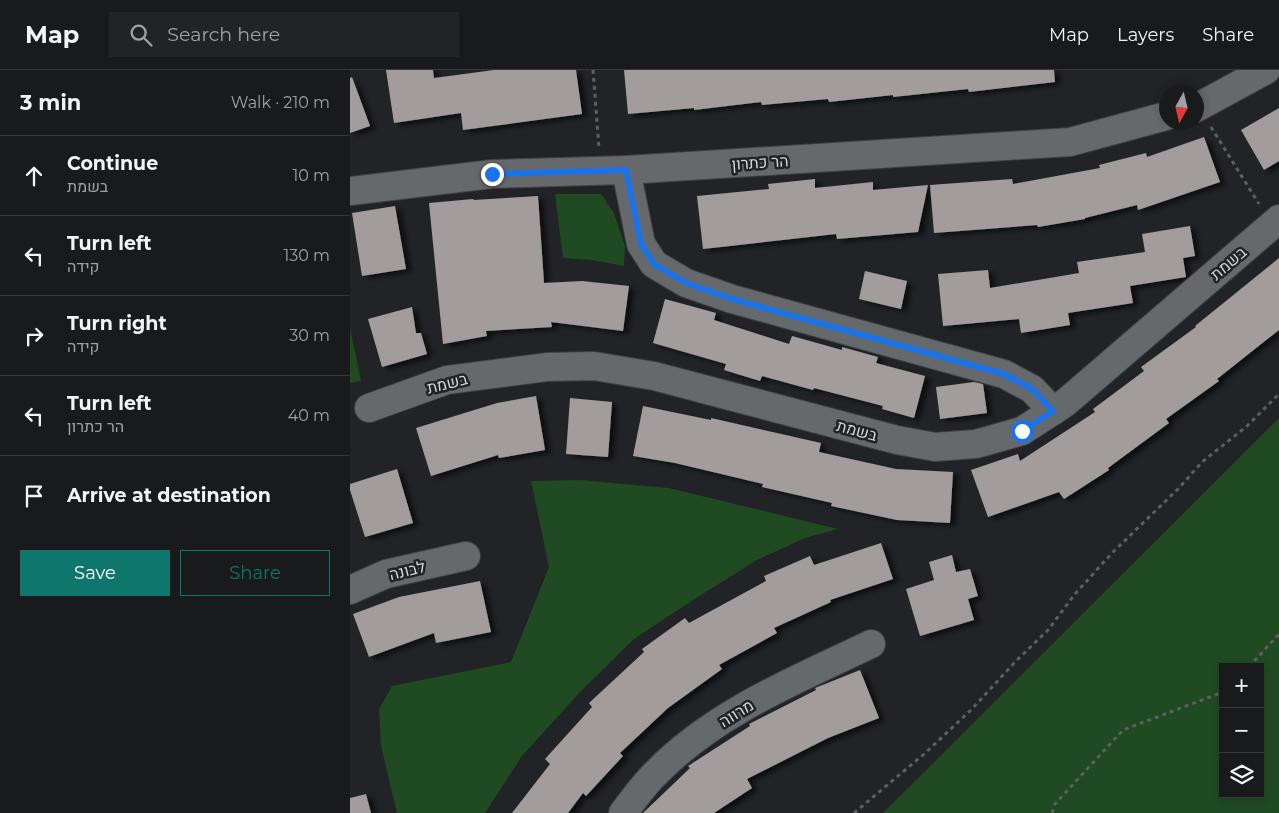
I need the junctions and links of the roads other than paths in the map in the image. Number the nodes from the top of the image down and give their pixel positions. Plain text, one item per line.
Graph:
1 (1266, 70) edge
2 (1224, 80) edge
3 (1204, 102) edge
4 (1159, 118) edge
5 (613, 170) junction
6 (350, 192) edge
7 (1276, 222) edge
8 (368, 408) dead end
9 (1053, 411) junction
10 (466, 556) dead end
11 (350, 590) edge
12 (871, 644) dead end
13 (623, 813) edge

1 - 2 street
2 - 3 street
4 - 5 street, הר כתרון
5 - 6 street, הר כתרון
5 - 9 street
7 - 9 street, בשמת
8 - 9 street, בשמת
10 - 11 street, לבונה
12 - 13 street, מרווה

